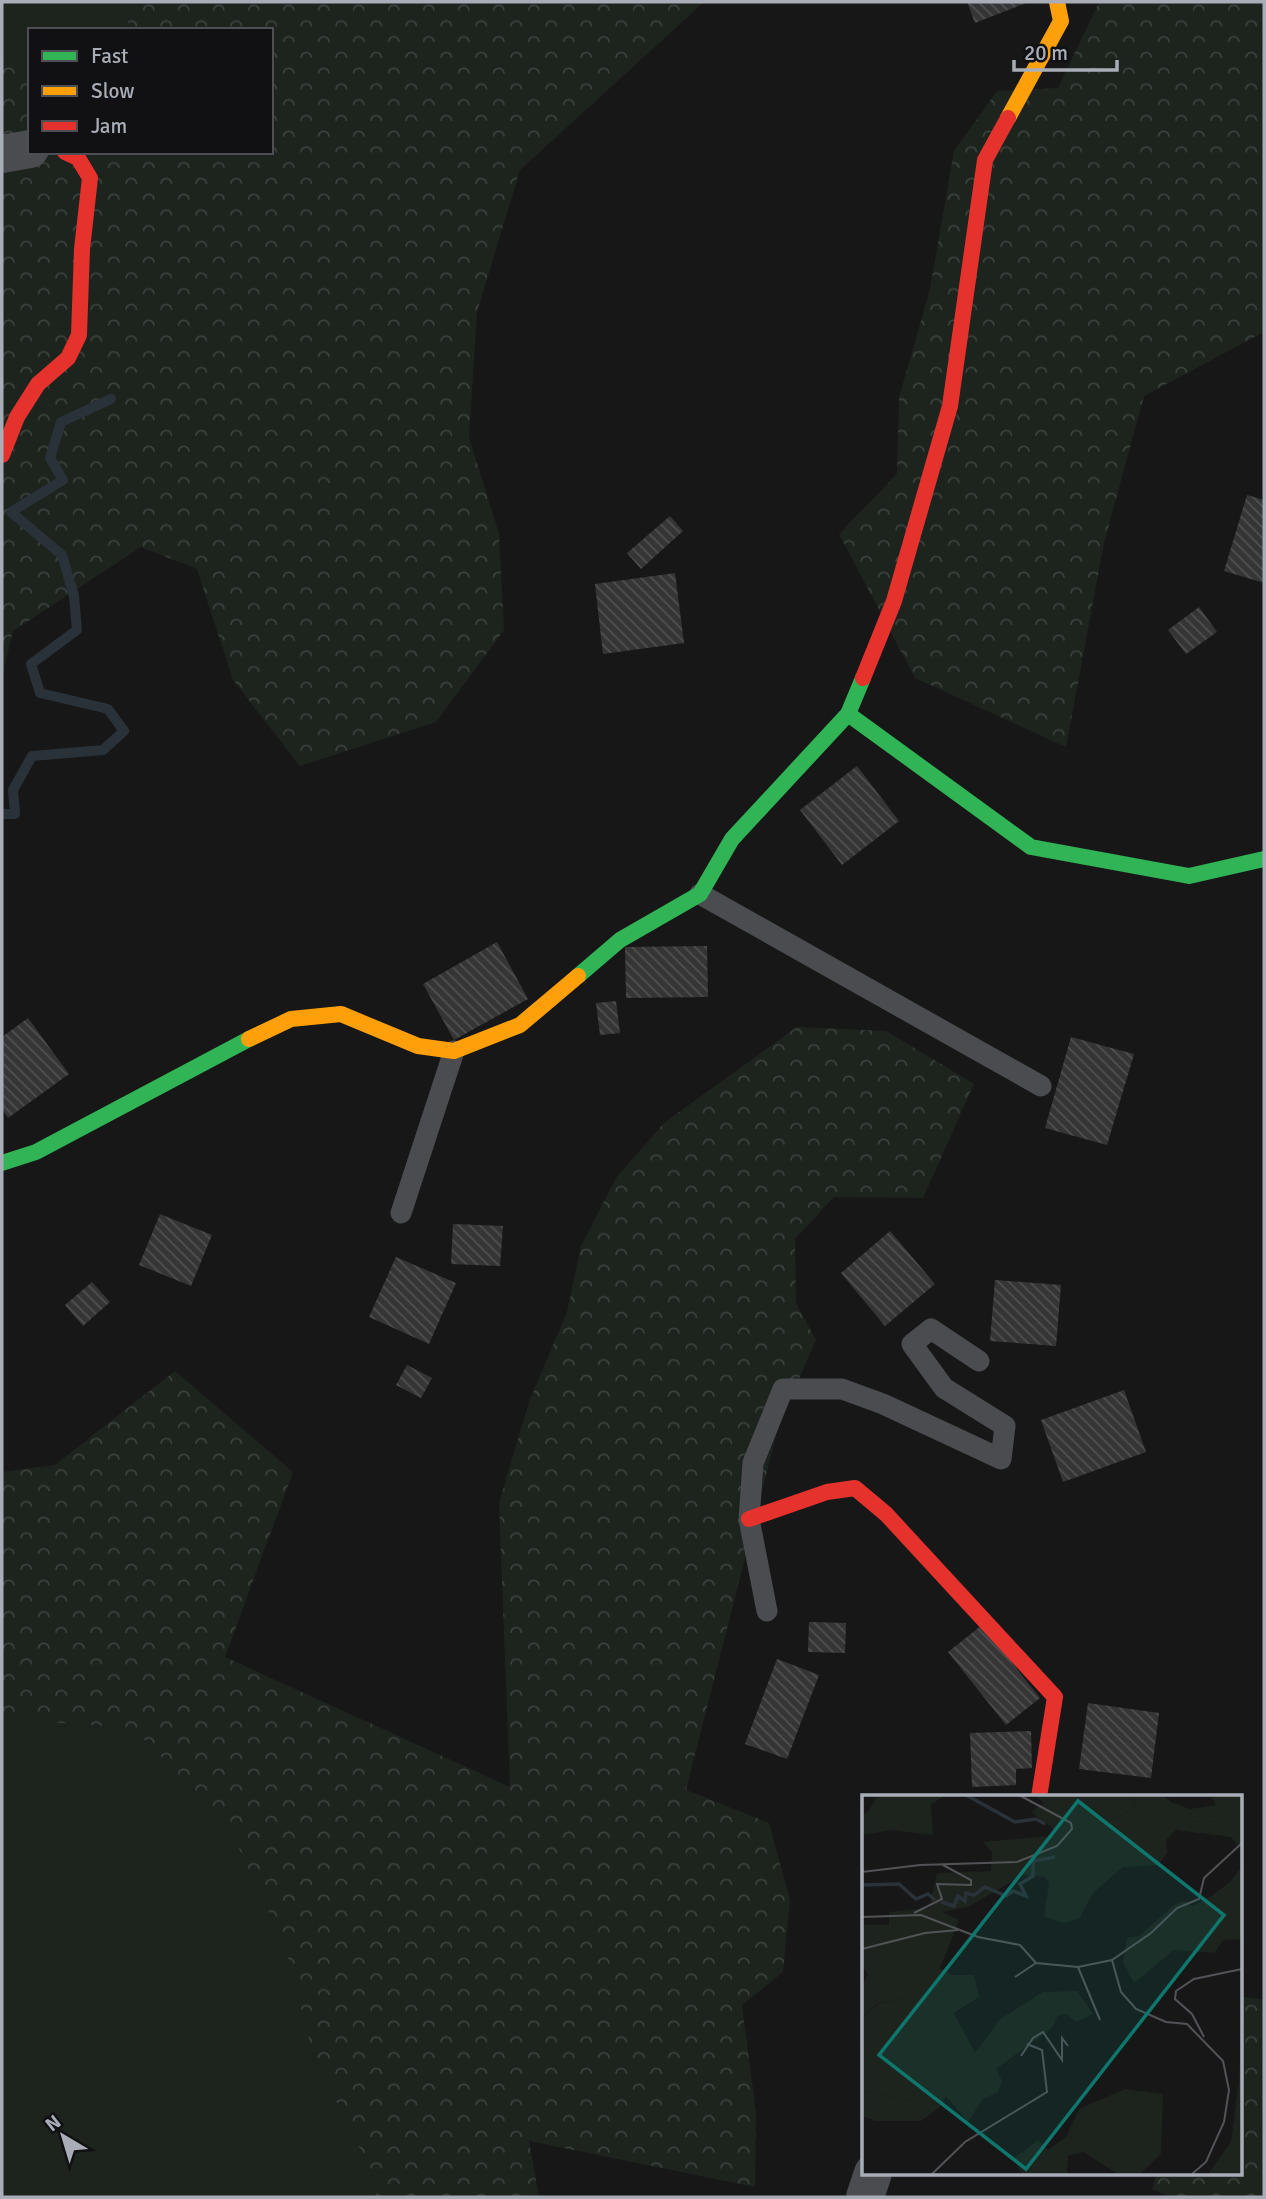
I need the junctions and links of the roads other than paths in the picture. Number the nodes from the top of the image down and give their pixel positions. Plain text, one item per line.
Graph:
1 (1057, 2) edge
2 (28, 149) edge
3 (2, 154) edge
4 (69, 154) edge
5 (4, 448) edge
6 (848, 714) junction
7 (1264, 859) edge
8 (700, 894) junction
9 (454, 1051) junction
10 (1041, 1086) dead end
11 (2, 1163) edge
12 (401, 1213) dead end
13 (979, 1361) dead end
14 (749, 1519) junction
15 (767, 1611) dead end
16 (1039, 1795) edge
17 (873, 2174) edge
18 (865, 2197) edge

1 - 6 street
2 - 3 street
4 - 5 street
6 - 7 street
6 - 8 street
8 - 9 street
8 - 10 lane
9 - 11 street
9 - 12 lane
13 - 14 lane
14 - 15 lane
14 - 16 street
17 - 18 street

